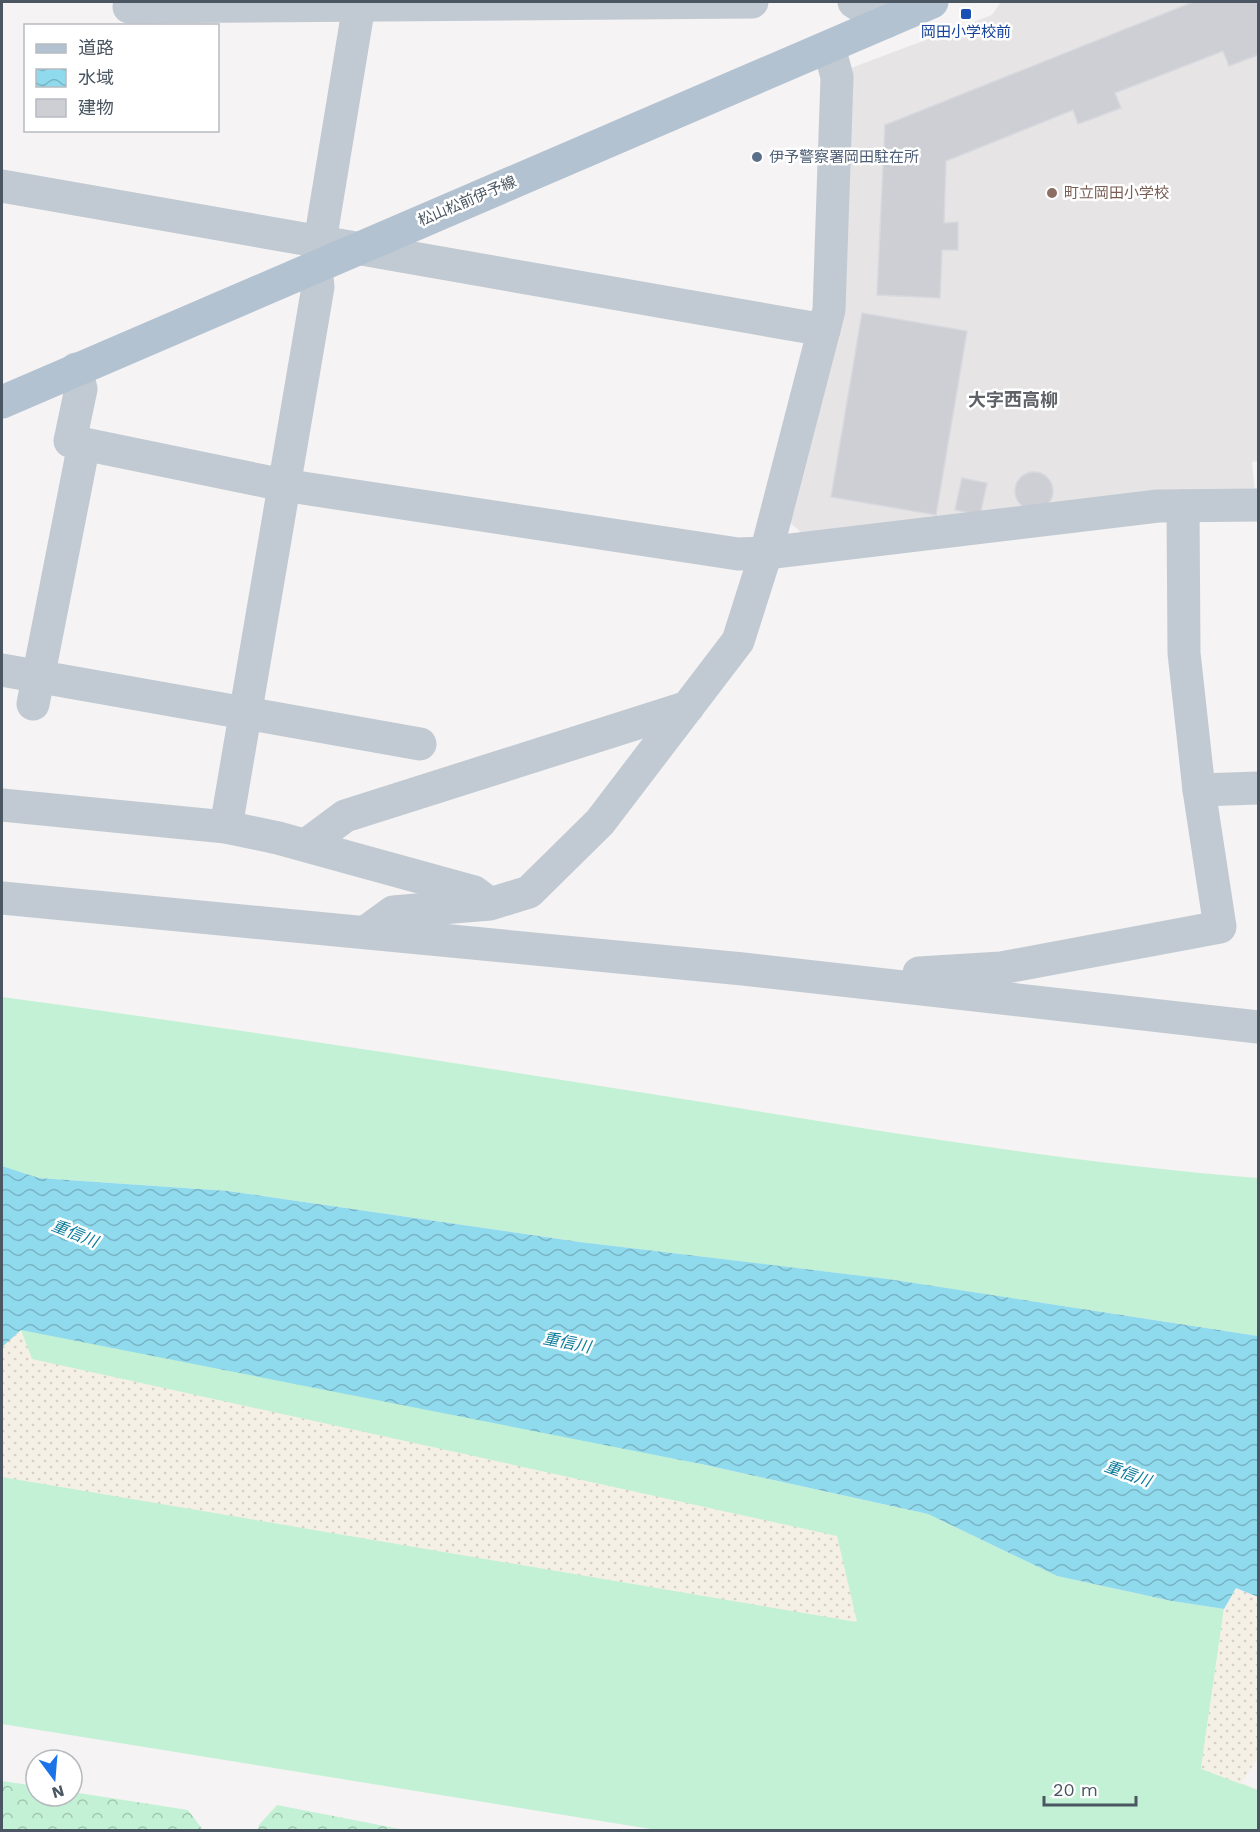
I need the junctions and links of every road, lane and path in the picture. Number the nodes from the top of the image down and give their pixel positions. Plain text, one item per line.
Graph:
1 (752, 2) edge
2 (854, 2) edge
3 (932, 2) edge
4 (359, 5) junction
5 (129, 7) dead end
6 (886, 22) junction
7 (829, 47) junction
8 (2, 186) edge
9 (358, 247) junction
10 (318, 253) junction
11 (824, 330) junction
12 (76, 369) junction
13 (2, 402) edge
14 (84, 444) junction
15 (283, 485) junction
16 (1258, 505) edge
17 (1183, 506) junction
18 (766, 553) junction
19 (2, 670) edge
20 (37, 690) junction
21 (688, 706) junction
22 (243, 713) junction
23 (420, 744) dead end
24 (1258, 788) edge
25 (1199, 790) junction
26 (2, 805) edge
27 (226, 827) junction
28 (306, 846) junction
29 (2, 898) edge
30 (490, 904) junction
31 (367, 931) junction
32 (900, 987) junction
33 (1258, 1027) edge

1 - 4 street
2 - 6 street
3 - 6 main road, 松山松前伊予線
4 - 5 street
4 - 10 street
6 - 7 main road, 松山松前伊予線
7 - 9 main road, 松山松前伊予線
7 - 11 street
8 - 10 street
9 - 10 main road, 松山松前伊予線
9 - 11 street
10 - 12 main road, 松山松前伊予線
10 - 15 street
11 - 18 street
12 - 13 main road, 松山松前伊予線
12 - 14 street
14 - 15 street
14 - 20 street
15 - 18 street
15 - 22 street
16 - 17 street
17 - 18 street
17 - 25 street
18 - 21 street
19 - 20 street
20 - 22 street
21 - 28 street
21 - 30 street
22 - 23 street
22 - 27 street
24 - 25 street
25 - 32 street
26 - 27 street
27 - 28 street
28 - 30 street
29 - 31 street
30 - 31 street
31 - 32 street
32 - 33 street

